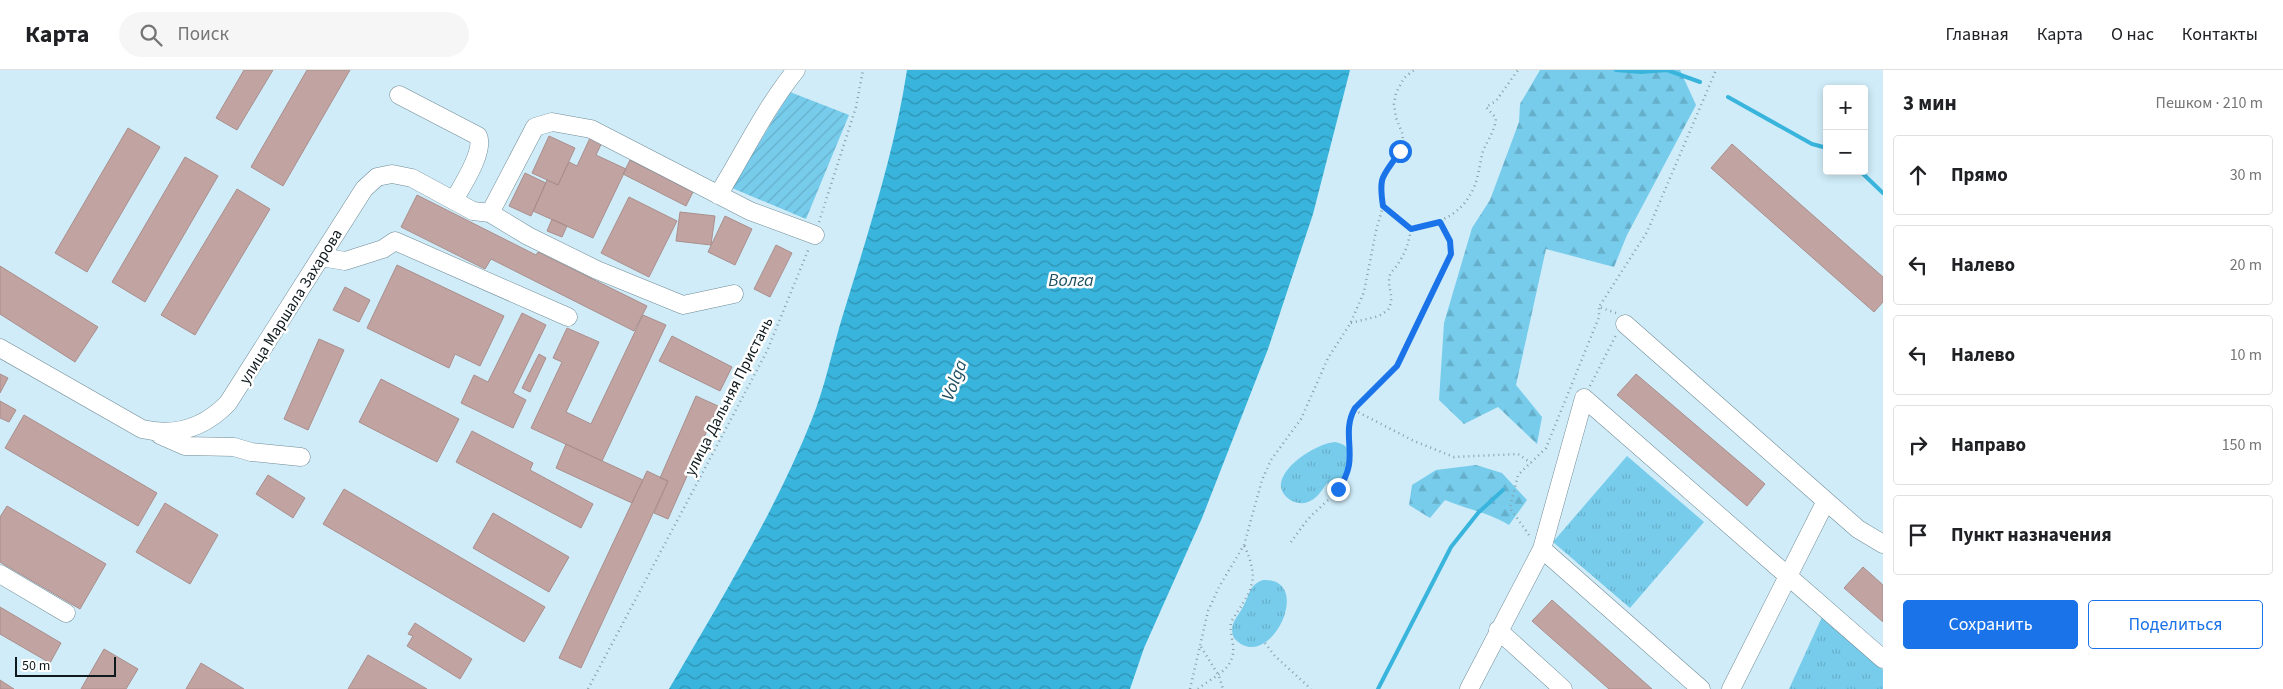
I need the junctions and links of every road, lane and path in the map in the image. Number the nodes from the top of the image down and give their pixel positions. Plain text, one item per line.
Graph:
1 (796, 70) edge
2 (863, 70) edge
3 (1414, 70) edge
4 (1518, 70) edge
5 (1716, 70) edge
6 (399, 95) dead end
7 (718, 195) junction
8 (454, 200) junction
9 (1383, 206) junction
10 (490, 213) junction
11 (1440, 222) junction
12 (1411, 229) junction
13 (815, 235) junction
14 (322, 256) junction
15 (734, 294) dead end
16 (1599, 307) junction
17 (568, 316) dead end
18 (1350, 324) junction
19 (1625, 324) junction
20 (0, 348) edge
21 (1584, 398) junction
22 (1354, 410) junction
23 (152, 432) junction
24 (301, 457) dead end
25 (1531, 463) junction
26 (1826, 501) junction
27 (1291, 542) dead end
28 (1883, 544) edge
29 (1244, 545) junction
30 (1542, 549) junction
31 (0, 574) edge
32 (1787, 576) junction
33 (66, 613) dead end
34 (1498, 630) junction
35 (1265, 643) dead end
36 (1200, 646) junction
37 (1883, 659) edge
38 (1219, 676) junction
39 (588, 689) edge
40 (1190, 689) edge
41 (1198, 689) edge
42 (1223, 689) edge
43 (1311, 689) edge
44 (1468, 689) edge
45 (1563, 689) edge
46 (1701, 689) edge
47 (1731, 689) edge

1 - 7 street
2 - 13 path, улица Дальняя Пристань
3 - 9 path
4 - 11 path
5 - 16 path
6 - 8 street
7 - 10 street
7 - 13 street
8 - 10 street, улица Маршала Захарова
8 - 14 street, улица Маршала Захарова
9 - 12 path
9 - 18 path
10 - 15 street, улица Маршала Захарова
11 - 12 path
11 - 22 path
12 - 18 path
13 - 39 path, улица Дальняя Пристань
14 - 17 street
14 - 23 street, улица Маршала Захарова
16 - 19 path
16 - 25 path
18 - 29 path
19 - 21 path
19 - 26 street
20 - 23 street, улица Маршала Захарова
21 - 30 street
21 - 32 street
22 - 25 path
22 - 27 path
23 - 24 street
25 - 30 path
26 - 28 street
26 - 32 street
29 - 36 path
29 - 38 path
30 - 34 street
30 - 46 street
31 - 33 street
32 - 37 street
32 - 47 street
34 - 44 street
34 - 45 street
35 - 43 path
36 - 38 path
36 - 40 path
38 - 41 path
38 - 42 path

